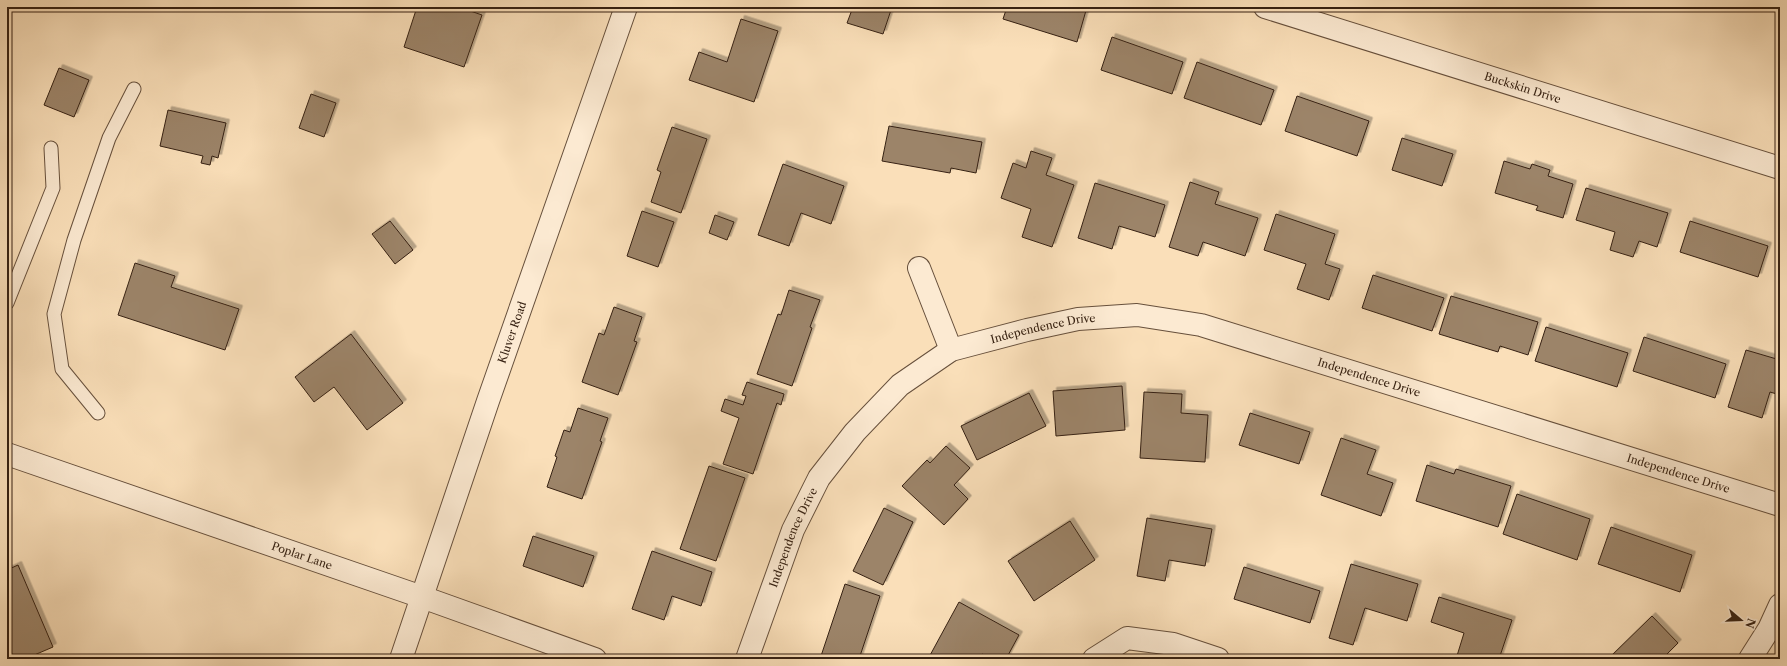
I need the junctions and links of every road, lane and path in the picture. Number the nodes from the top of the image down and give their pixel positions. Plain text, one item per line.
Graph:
1 (626, 7) edge
2 (1265, 7) edge
3 (134, 89) dead end
4 (51, 148) dead end
5 (1780, 168) edge
6 (919, 268) dead end
7 (7, 303) edge
8 (951, 350) junction
9 (98, 413) dead end
10 (7, 454) edge
11 (1780, 505) edge
12 (422, 597) junction
13 (1780, 605) edge
14 (401, 659) edge
15 (595, 659) edge
16 (747, 659) edge
17 (1094, 659) edge
18 (1218, 659) edge
19 (1750, 659) edge

1 - 12 street, Kluver Road
2 - 5 street, Buckskin Drive
3 - 9 lane
4 - 7 lane
6 - 8 street
8 - 11 street, Independence Drive
8 - 16 street, Independence Drive
10 - 12 street, Poplar Lane
12 - 14 street, Kluver Road
12 - 15 street, Poplar Lane
13 - 19 street
17 - 18 street

